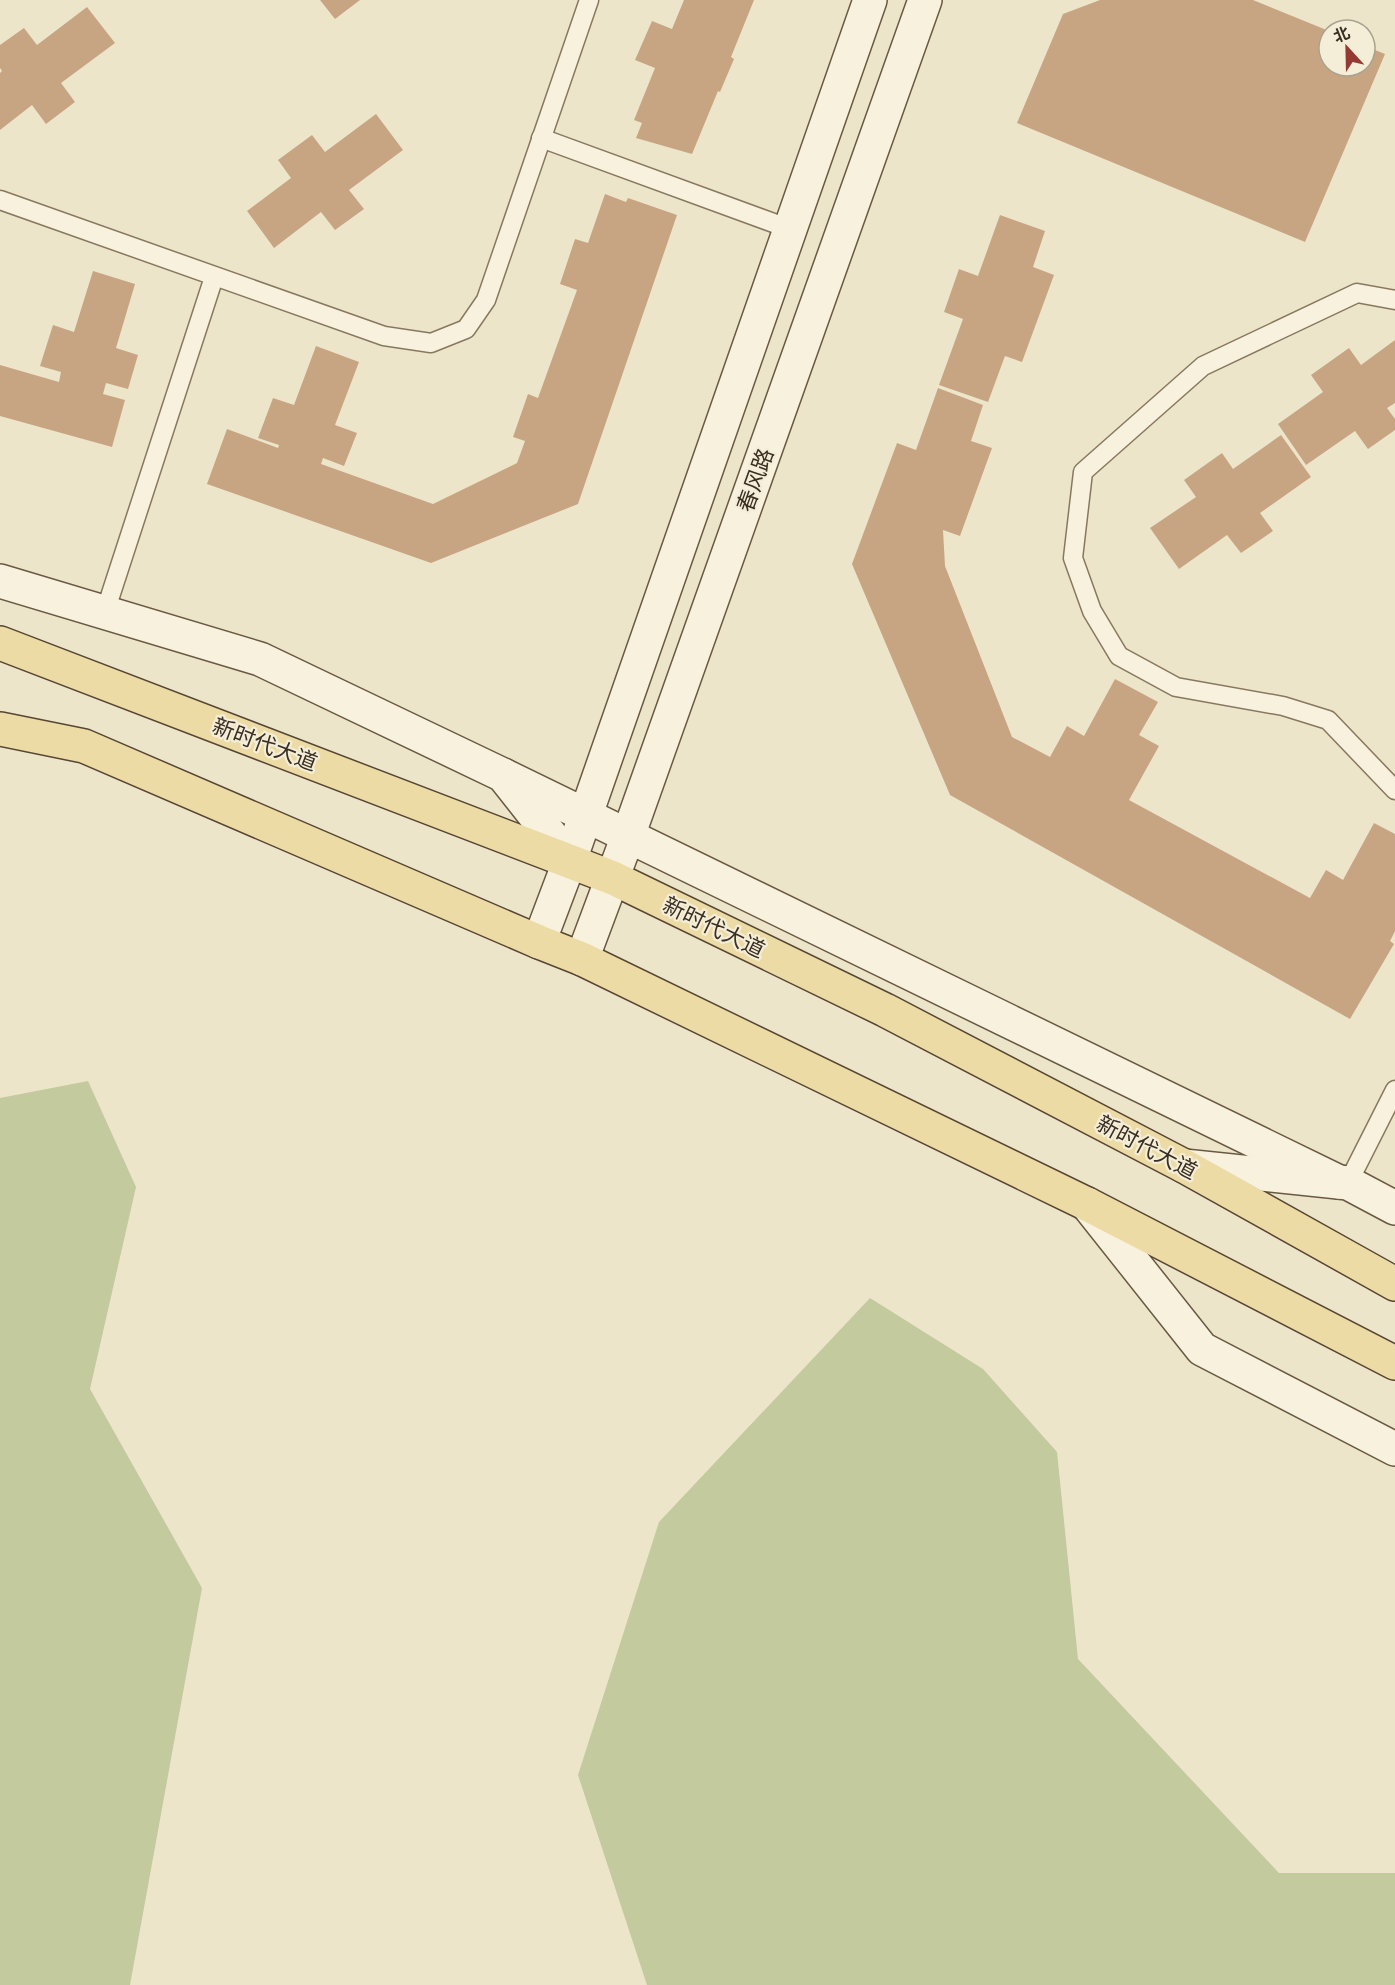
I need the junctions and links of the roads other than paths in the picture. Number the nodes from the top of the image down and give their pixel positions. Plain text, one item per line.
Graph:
1 (589, 0) edge
2 (870, 0) edge
3 (925, 0) edge
4 (541, 138) junction
5 (0, 200) edge
6 (789, 230) junction
7 (214, 277) junction
8 (1395, 300) edge
9 (0, 581) edge
10 (105, 612) junction
11 (2, 643) edge
12 (0, 729) edge
13 (503, 775) junction
14 (1395, 790) edge
15 (586, 815) junction
16 (628, 836) junction
17 (570, 860) junction
18 (613, 878) junction
19 (539, 942) junction
20 (582, 959) junction
21 (1395, 1090) edge
22 (1184, 1166) junction
23 (1343, 1182) junction
24 (1087, 1203) junction
25 (1395, 1208) edge
26 (1395, 1284) edge
27 (1395, 1363) edge
28 (1395, 1449) edge

1 - 4 lane
2 - 6 street
3 - 16 street, 春风路
4 - 6 lane
4 - 7 lane
5 - 7 lane
6 - 15 street
7 - 10 lane
8 - 14 lane
9 - 10 street
10 - 13 street
11 - 17 main road, 新时代大道
12 - 19 main road
13 - 15 street
13 - 17 street
15 - 16 street
15 - 17 street
16 - 18 street, 春风路
16 - 23 street
17 - 18 main road, 新时代大道
17 - 19 street
18 - 20 street, 春风路
18 - 22 main road, 新时代大道
19 - 20 main road
20 - 24 main road
21 - 23 lane
22 - 23 street
22 - 26 main road, 新时代大道
23 - 25 street
24 - 27 main road
24 - 28 street

